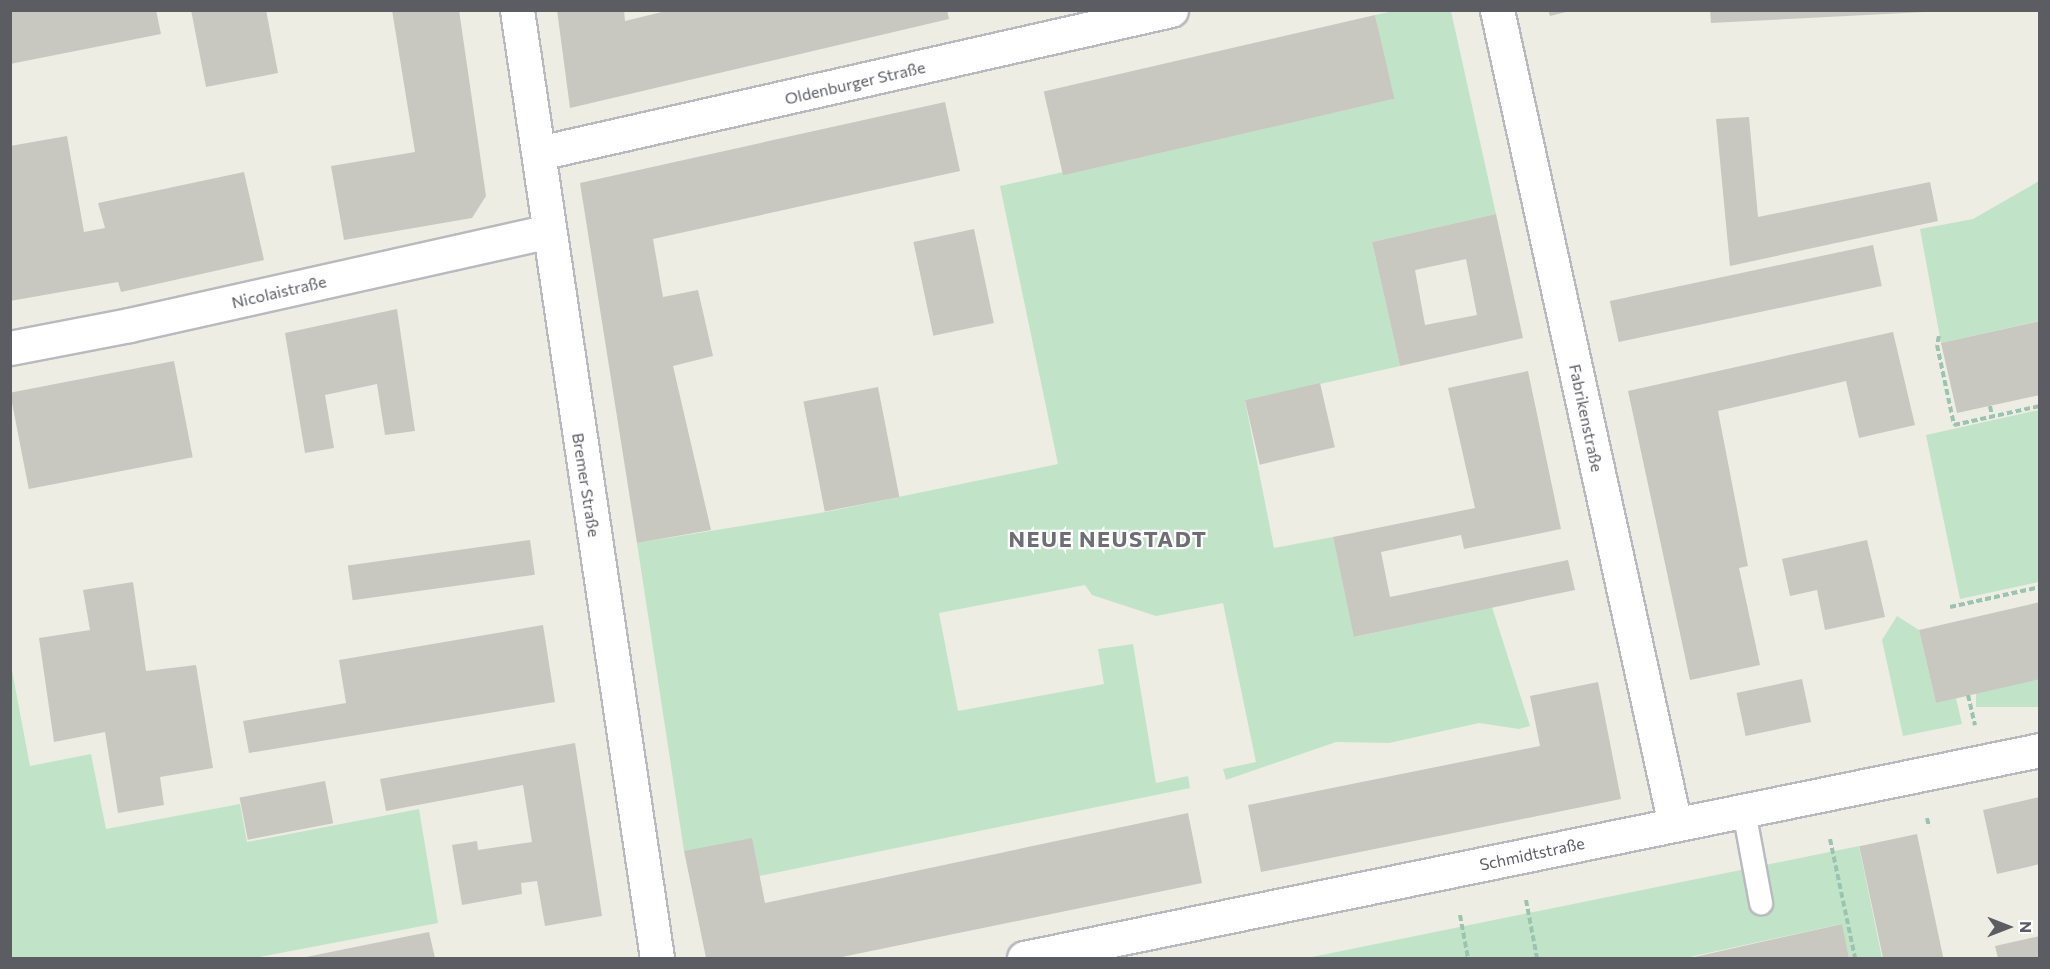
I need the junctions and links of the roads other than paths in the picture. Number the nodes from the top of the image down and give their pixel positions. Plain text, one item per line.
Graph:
1 (517, 10) edge
2 (1171, 10) edge
3 (1497, 10) edge
4 (539, 153) junction
5 (548, 231) junction
6 (10, 348) edge
7 (2040, 750) edge
8 (1744, 811) junction
9 (1675, 825) junction
10 (1761, 903) dead end
11 (1070, 954) edge
12 (657, 958) edge
13 (1024, 958) edge

1 - 4 street, Bremer Straße
2 - 4 street, Oldenburger Straße
3 - 9 street, Fabrikenstraße
4 - 5 street, Bremer Straße
5 - 6 street, Nicolaistraße
5 - 12 street, Bremer Straße
7 - 8 street, Schmidtstraße
8 - 9 street, Schmidtstraße
8 - 10 lane
9 - 11 street, Schmidtstraße
11 - 13 street, Schmidtstraße

